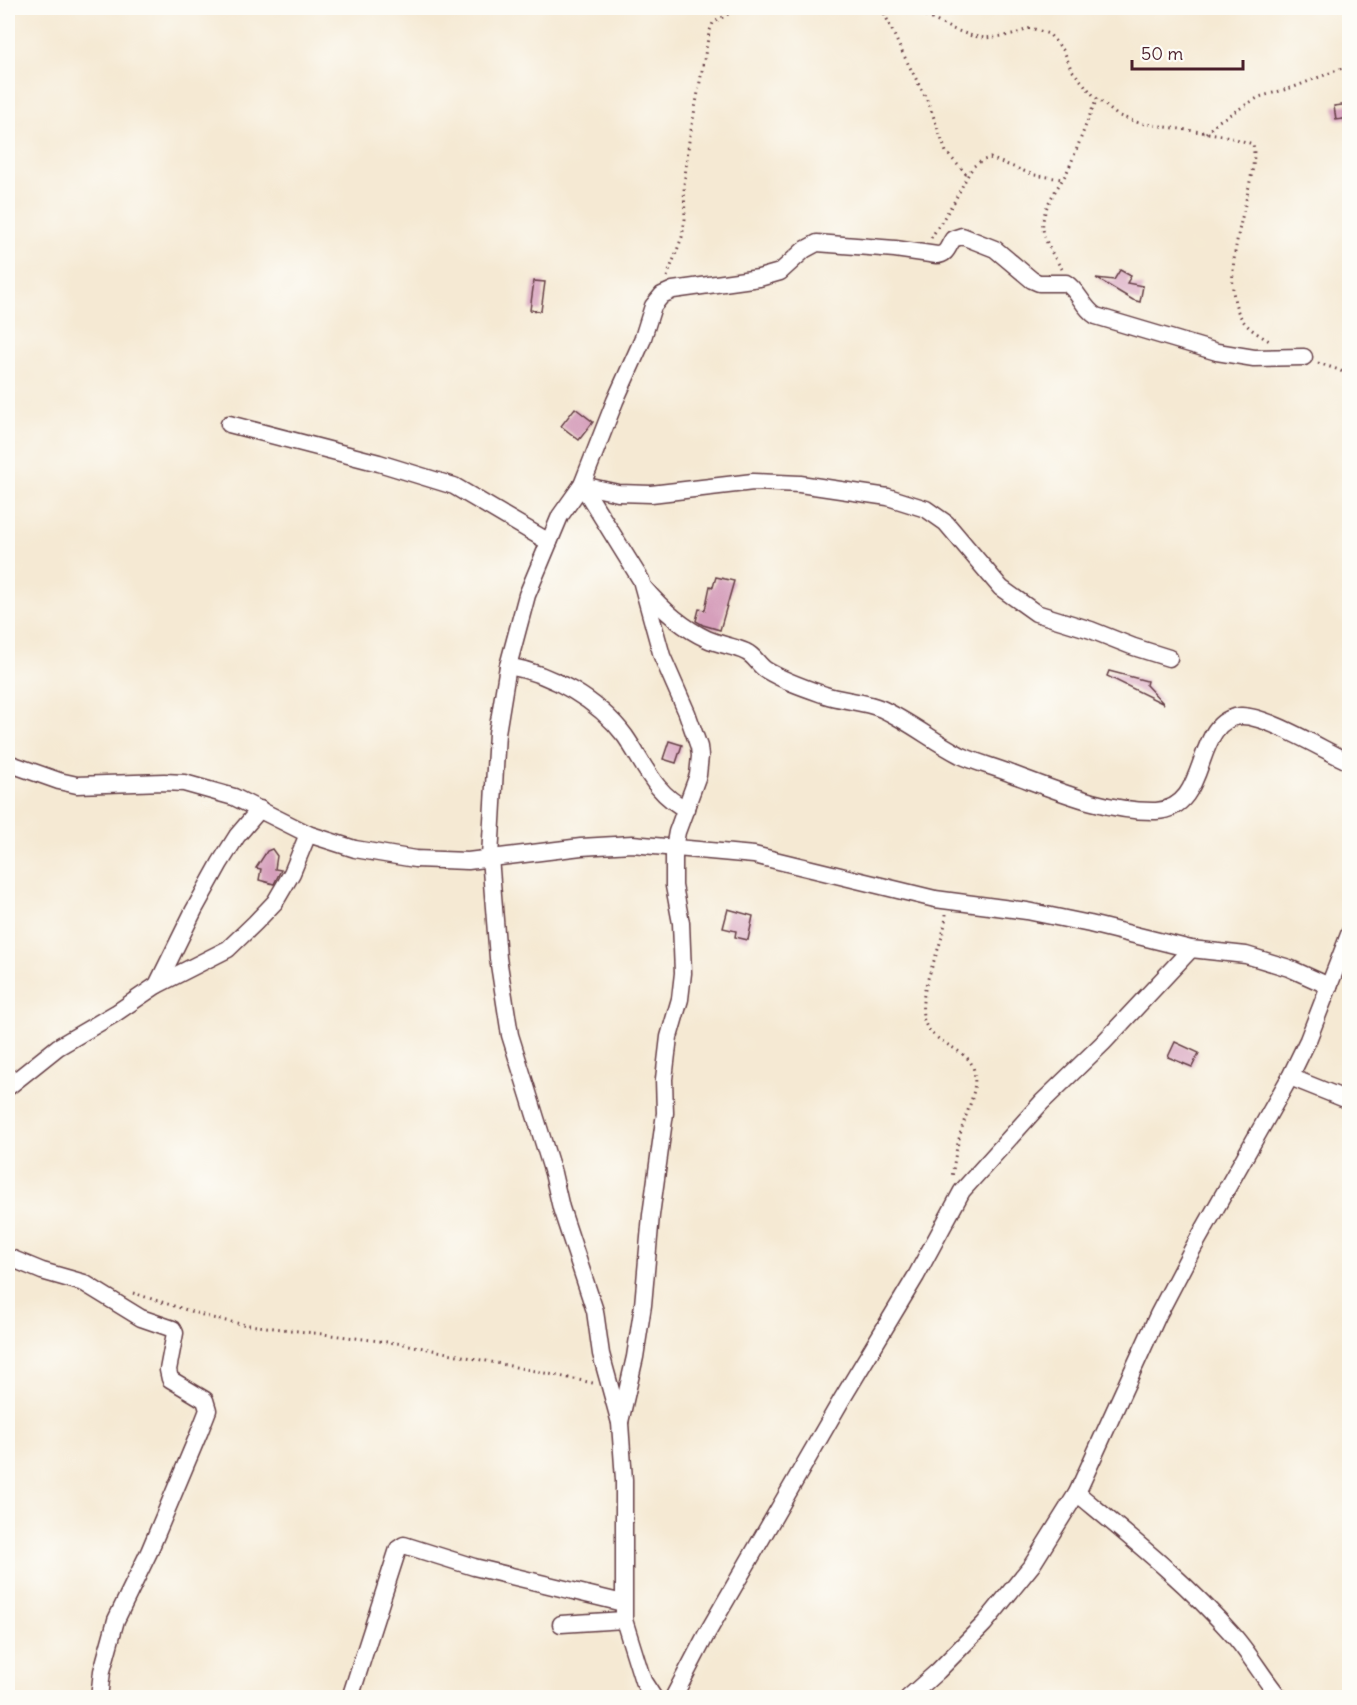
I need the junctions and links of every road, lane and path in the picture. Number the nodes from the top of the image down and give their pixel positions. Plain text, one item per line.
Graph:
1 (738, 8) edge
2 (882, 8) edge
3 (910, 8) edge
4 (1350, 65) edge
5 (1098, 99) junction
6 (1206, 133) junction
7 (968, 176) junction
8 (1062, 179) junction
9 (921, 252) junction
10 (1066, 283) junction
11 (662, 295) junction
12 (1276, 344) dead end
13 (1304, 357) joint
14 (1350, 376) edge
15 (229, 424) dead end
16 (582, 485) junction
17 (549, 542) junction
18 (644, 588) junction
19 (1169, 658) dead end
20 (508, 666) junction
21 (1350, 762) edge
22 (8, 763) edge
23 (260, 809) junction
24 (686, 809) junction
25 (308, 834) junction
26 (674, 848) junction
27 (490, 857) junction
28 (946, 900) junction
29 (1350, 932) edge
30 (1191, 949) junction
31 (157, 985) junction
32 (1329, 986) junction
33 (1290, 1077) junction
34 (8, 1087) edge
35 (1350, 1101) edge
36 (952, 1179) dead end
37 (8, 1257) edge
38 (131, 1293) dead end
39 (610, 1387) junction
40 (620, 1423) junction
41 (1077, 1492) junction
42 (624, 1612) junction
43 (561, 1624) dead end
44 (99, 1698) edge
45 (350, 1698) edge
46 (654, 1698) edge
47 (673, 1698) edge
48 (908, 1698) edge
49 (1280, 1698) edge

1 - 11 path
2 - 7 path
3 - 5 path
4 - 6 path
5 - 6 path
5 - 8 path
6 - 12 path
7 - 8 path
7 - 9 path
8 - 10 path
9 - 10 street
9 - 11 street
10 - 13 street
11 - 16 street
13 - 14 path
15 - 17 street
16 - 17 street
16 - 18 street
16 - 19 street
17 - 20 street
18 - 21 street
18 - 24 street
20 - 24 street
20 - 27 street
22 - 23 street
23 - 25 street
23 - 31 street
24 - 26 street
25 - 27 street
25 - 31 street
26 - 27 street
26 - 28 street
26 - 40 street
27 - 39 street
28 - 30 street
28 - 36 path
29 - 32 street
30 - 32 street
30 - 47 street
31 - 34 street
32 - 33 street
33 - 35 street
33 - 41 street
37 - 44 street
38 - 39 path
39 - 40 street
40 - 42 street
41 - 48 street
41 - 49 street
42 - 43 street
42 - 45 street
42 - 46 street

